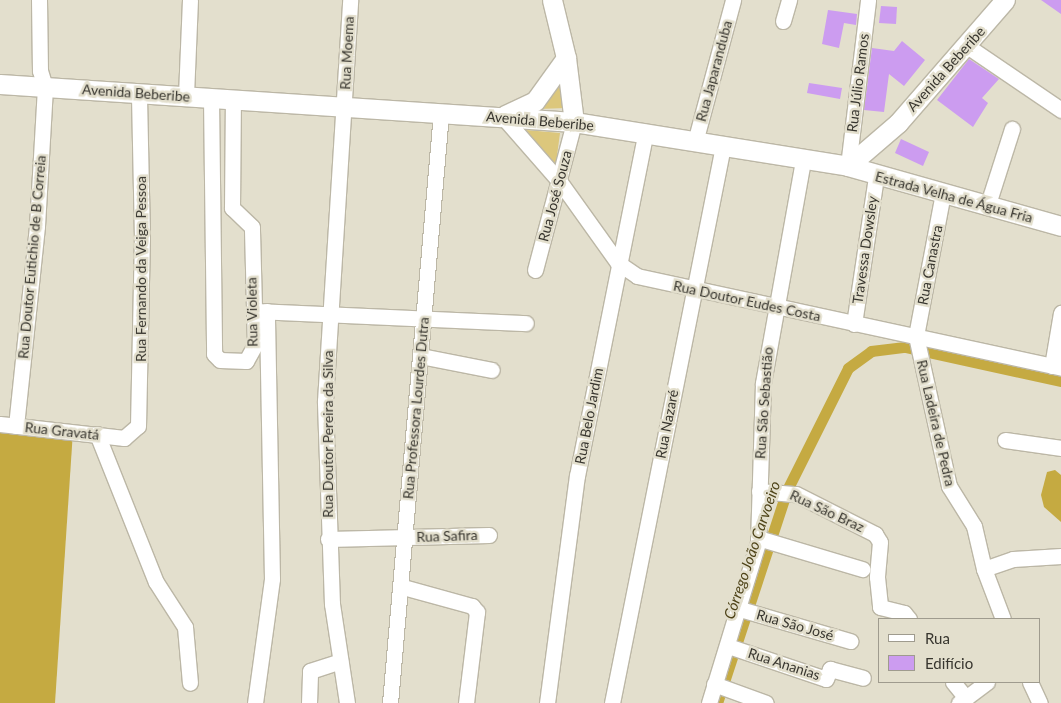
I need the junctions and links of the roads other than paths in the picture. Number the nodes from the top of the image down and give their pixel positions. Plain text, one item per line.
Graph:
1 (39, 0) edge
2 (190, 0) edge
3 (350, 0) edge
4 (552, 0) edge
5 (733, 0) edge
6 (789, 0) edge
7 (868, 0) edge
8 (1005, 0) edge
9 (783, 21) dead end
10 (967, 46) junction
11 (566, 58) junction
12 (0, 84) edge
13 (44, 87) junction
14 (139, 92) junction
15 (186, 95) junction
16 (211, 98) junction
17 (233, 99) junction
18 (345, 105) junction
19 (1061, 110) edge
20 (442, 113) junction
21 (500, 117) junction
22 (574, 122) junction
23 (1012, 129) dead end
24 (646, 132) junction
25 (695, 142) junction
26 (722, 146) junction
27 (803, 161) junction
28 (848, 166) junction
29 (876, 176) junction
30 (560, 182) junction
31 (944, 193) junction
32 (988, 204) junction
33 (1061, 226) edge
34 (628, 230) junction
35 (595, 235) junction
36 (618, 263) junction
37 (535, 270) dead end
38 (695, 290) junction
39 (774, 306) junction
40 (260, 311) junction
41 (1061, 314) edge
42 (328, 316) junction
43 (424, 320) junction
44 (526, 323) dead end
45 (854, 324) junction
46 (917, 340) junction
47 (421, 356) junction
48 (1056, 367) edge
49 (492, 370) dead end
50 (0, 424) edge
51 (16, 426) junction
52 (97, 434) junction
53 (124, 438) joint
54 (1005, 440) dead end
55 (1061, 448) edge
56 (759, 491) junction
57 (490, 535) dead end
58 (405, 538) junction
59 (758, 538) junction
60 (328, 539) junction
61 (1061, 556) edge
62 (862, 569) dead end
63 (984, 569) junction
64 (402, 587) junction
65 (740, 609) junction
66 (908, 618) edge
67 (1003, 618) edge
68 (850, 641) dead end
69 (728, 646) junction
70 (340, 661) junction
71 (863, 678) dead end
72 (190, 683) dead end
73 (954, 683) edge
74 (986, 683) edge
75 (1030, 683) edge
76 (722, 687) junction
77 (964, 701) edge
78 (255, 703) edge
79 (309, 703) edge
80 (347, 703) edge
81 (390, 703) edge
82 (466, 703) edge
83 (547, 703) edge
84 (612, 703) edge
85 (709, 703) edge
86 (766, 703) edge
87 (1040, 703) edge

1 - 13 street, Rua Doutor Eutichio de B Correia
2 - 15 street
3 - 18 street, Rua Moema
4 - 11 main road
5 - 25 street, Rua Japaranduba
6 - 9 street
7 - 28 street, Rua Júlio Ramos
8 - 10 main road, Avenida Beberibe
10 - 19 street
10 - 28 main road, Avenida Beberibe
11 - 21 main road
11 - 22 main road
12 - 13 main road, Avenida Beberibe
13 - 14 main road, Avenida Beberibe
13 - 51 street, Rua Doutor Eutichio de B Correia
14 - 15 main road, Avenida Beberibe
14 - 53 street, Rua Fernando da Veiga Pessoa
15 - 16 main road, Avenida Beberibe
16 - 17 main road, Avenida Beberibe
16 - 40 street, Rua Violeta
17 - 18 main road, Avenida Beberibe
17 - 40 street, Rua Violeta
18 - 20 main road, Avenida Beberibe
18 - 42 street, Rua Doutor Pereira da Silva
20 - 21 main road, Avenida Beberibe
20 - 43 street, Rua Professora Lourdes Dutra
21 - 22 main road, Avenida Beberibe
21 - 30 street, Rua Doutor Eudes Costa
22 - 24 main road, Avenida Beberibe
22 - 30 street, Rua José Souza
23 - 32 street
24 - 25 main road, Avenida Beberibe
24 - 34 street, Rua Belo Jardim
25 - 26 main road, Avenida Beberibe
26 - 27 main road, Avenida Beberibe
26 - 38 street, Rua Nazaré
27 - 28 main road, Avenida Beberibe
27 - 39 street, Rua São Sebastião
28 - 29 main road, Estrada Velha de Água Fria
29 - 31 main road, Estrada Velha de Água Fria
29 - 45 street, Travessa Dowsley
30 - 35 street, Rua Doutor Eudes Costa
30 - 37 street, Rua José Souza
31 - 32 main road, Estrada Velha de Água Fria
31 - 46 street, Rua Canastra
32 - 33 main road, Estrada Velha de Água Fria
34 - 35 street
34 - 36 street, Rua Belo Jardim
35 - 36 street, Rua Doutor Eudes Costa
36 - 38 street, Rua Doutor Eudes Costa
36 - 83 street, Rua Belo Jardim
38 - 39 street, Rua Doutor Eudes Costa
38 - 84 street, Rua Nazaré
39 - 45 street, Rua Doutor Eudes Costa
39 - 56 street, Rua São Sebastião
40 - 42 street, Rua Violeta
40 - 78 street
41 - 48 street
42 - 43 street, Rua Violeta
42 - 60 street, Rua Doutor Pereira da Silva
43 - 44 street, Rua Violeta
43 - 47 street, Rua Professora Lourdes Dutra
45 - 46 street, Rua Doutor Eudes Costa
46 - 48 street, Rua Doutor Eudes Costa
46 - 63 street, Rua Ladeira de Pedra
47 - 49 street
47 - 58 street, Rua Professora Lourdes Dutra
50 - 51 street, Rua Gravatá
51 - 52 street, Rua Gravatá
52 - 53 street, Rua Gravatá
52 - 72 street
54 - 55 street
56 - 59 street, Rua São Sebastião
56 - 66 street, Rua São Braz
57 - 58 street, Rua Safira
58 - 60 street, Rua Safira
58 - 64 street, Rua Professora Lourdes Dutra
59 - 62 street
59 - 65 street, Rua São Sebastião
60 - 70 street, Rua Doutor Pereira da Silva
61 - 63 street
63 - 67 street, Rua Ladeira de Pedra
64 - 81 street, Rua Professora Lourdes Dutra
64 - 82 street
65 - 68 street, Rua São José
65 - 69 street, Rua São Sebastião
69 - 71 street, Rua Ananias
69 - 76 street, Rua São Sebastião
70 - 79 street
70 - 80 street, Rua Doutor Pereira da Silva
73 - 77 street
74 - 77 street
75 - 87 street
76 - 85 street, Rua São Sebastião
76 - 86 street

